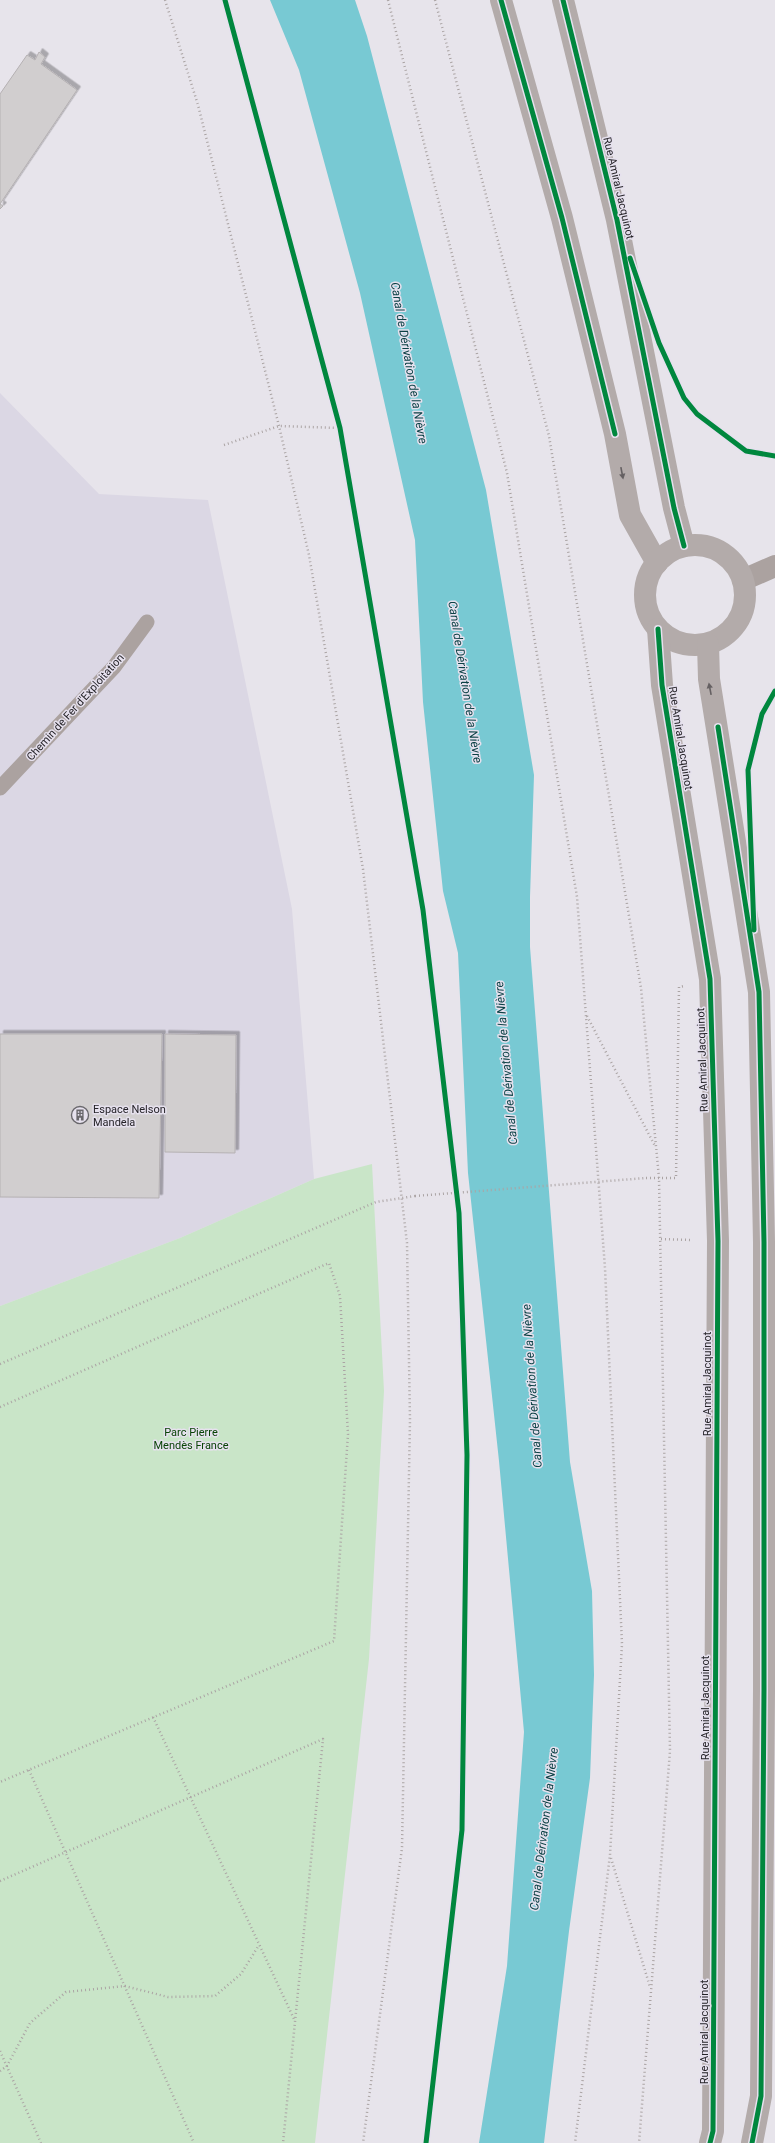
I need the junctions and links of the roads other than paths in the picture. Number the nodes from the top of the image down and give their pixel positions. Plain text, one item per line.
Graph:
1 (501, 0) edge
2 (563, 0) edge
3 (684, 546) junction
4 (657, 563) junction
5 (775, 566) edge
6 (743, 580) junction
7 (147, 622) dead end
8 (658, 629) junction
9 (708, 644) junction
10 (0, 788) edge
11 (770, 1284) edge
12 (710, 2143) edge
13 (752, 2143) edge

1 -> 4 main road
2 - 3 main road, Rue Amiral Jacquinot
3 - 4 main road
3 - 6 main road
4 - 8 main road
5 - 6 street
6 - 9 main road
7 - 10 lane, Chemin de Fer d'Exploitation
8 - 9 main road
8 - 12 main road, Rue Amiral Jacquinot
11 -> 9 main road
11 - 13 main road

